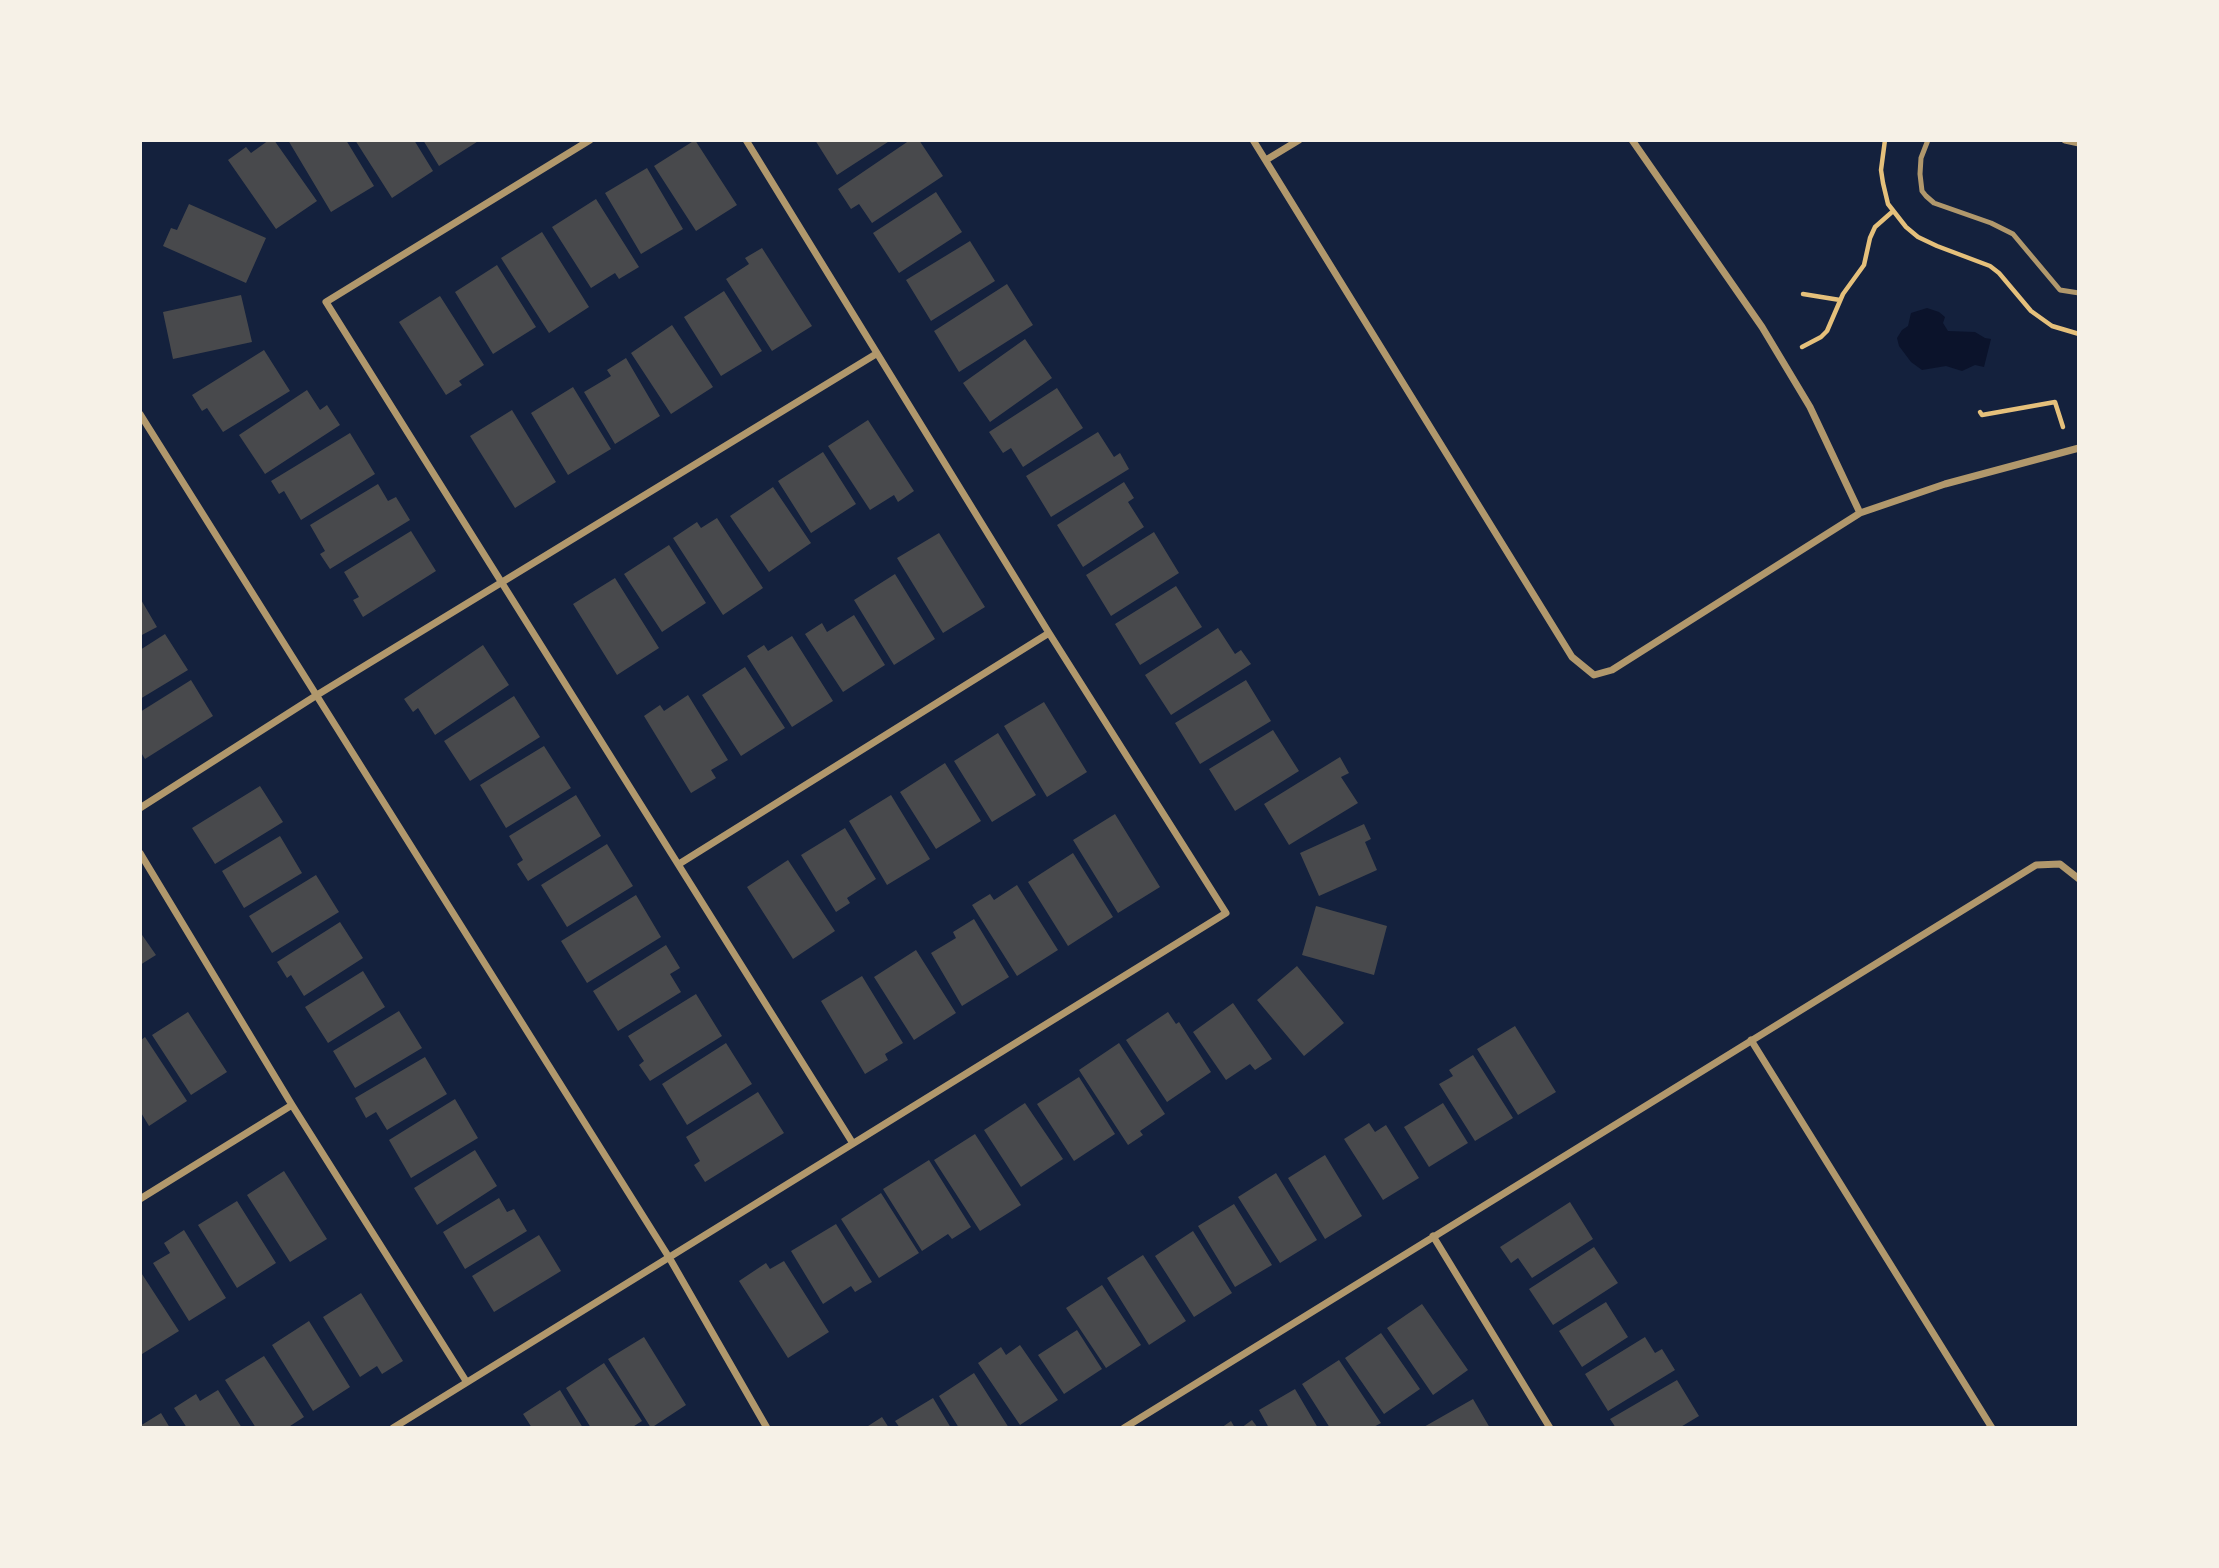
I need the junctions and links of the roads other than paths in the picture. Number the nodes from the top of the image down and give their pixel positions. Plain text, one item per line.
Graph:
1 (590, 140) edge
2 (746, 140) edge
3 (1254, 140) edge
4 (1299, 140) edge
5 (1632, 140) edge
6 (1927, 140) edge
7 (2065, 140) edge
8 (2079, 143) edge
9 (1266, 160) junction
10 (2079, 293) edge
11 (876, 354) junction
12 (140, 414) edge
13 (2079, 448) edge
14 (1860, 513) junction
15 (502, 583) junction
16 (1049, 633) junction
17 (317, 695) junction
18 (140, 808) edge
19 (140, 853) edge
20 (679, 864) junction
21 (2079, 879) edge
22 (1751, 1040) junction
23 (292, 1105) junction
24 (852, 1142) junction
25 (140, 1199) edge
26 (1433, 1237) junction
27 (670, 1259) junction
28 (466, 1381) junction
29 (393, 1428) edge
30 (767, 1428) edge
31 (1124, 1428) edge
32 (1550, 1428) edge
33 (1992, 1428) edge

1 - 15 street
2 - 11 street
3 - 9 street
4 - 9 street
5 - 14 street
6 - 10 lane
7 - 8 street
9 - 14 street
11 - 15 street
11 - 16 street
12 - 17 street
13 - 14 street
15 - 17 street
15 - 20 street
16 - 20 street
16 - 24 street
17 - 18 street
17 - 27 street
19 - 23 street
20 - 24 street
21 - 22 street
22 - 26 street
22 - 33 street
23 - 25 street
23 - 28 street
24 - 27 street
26 - 31 street
26 - 32 street
27 - 28 street
27 - 30 street
28 - 29 street

